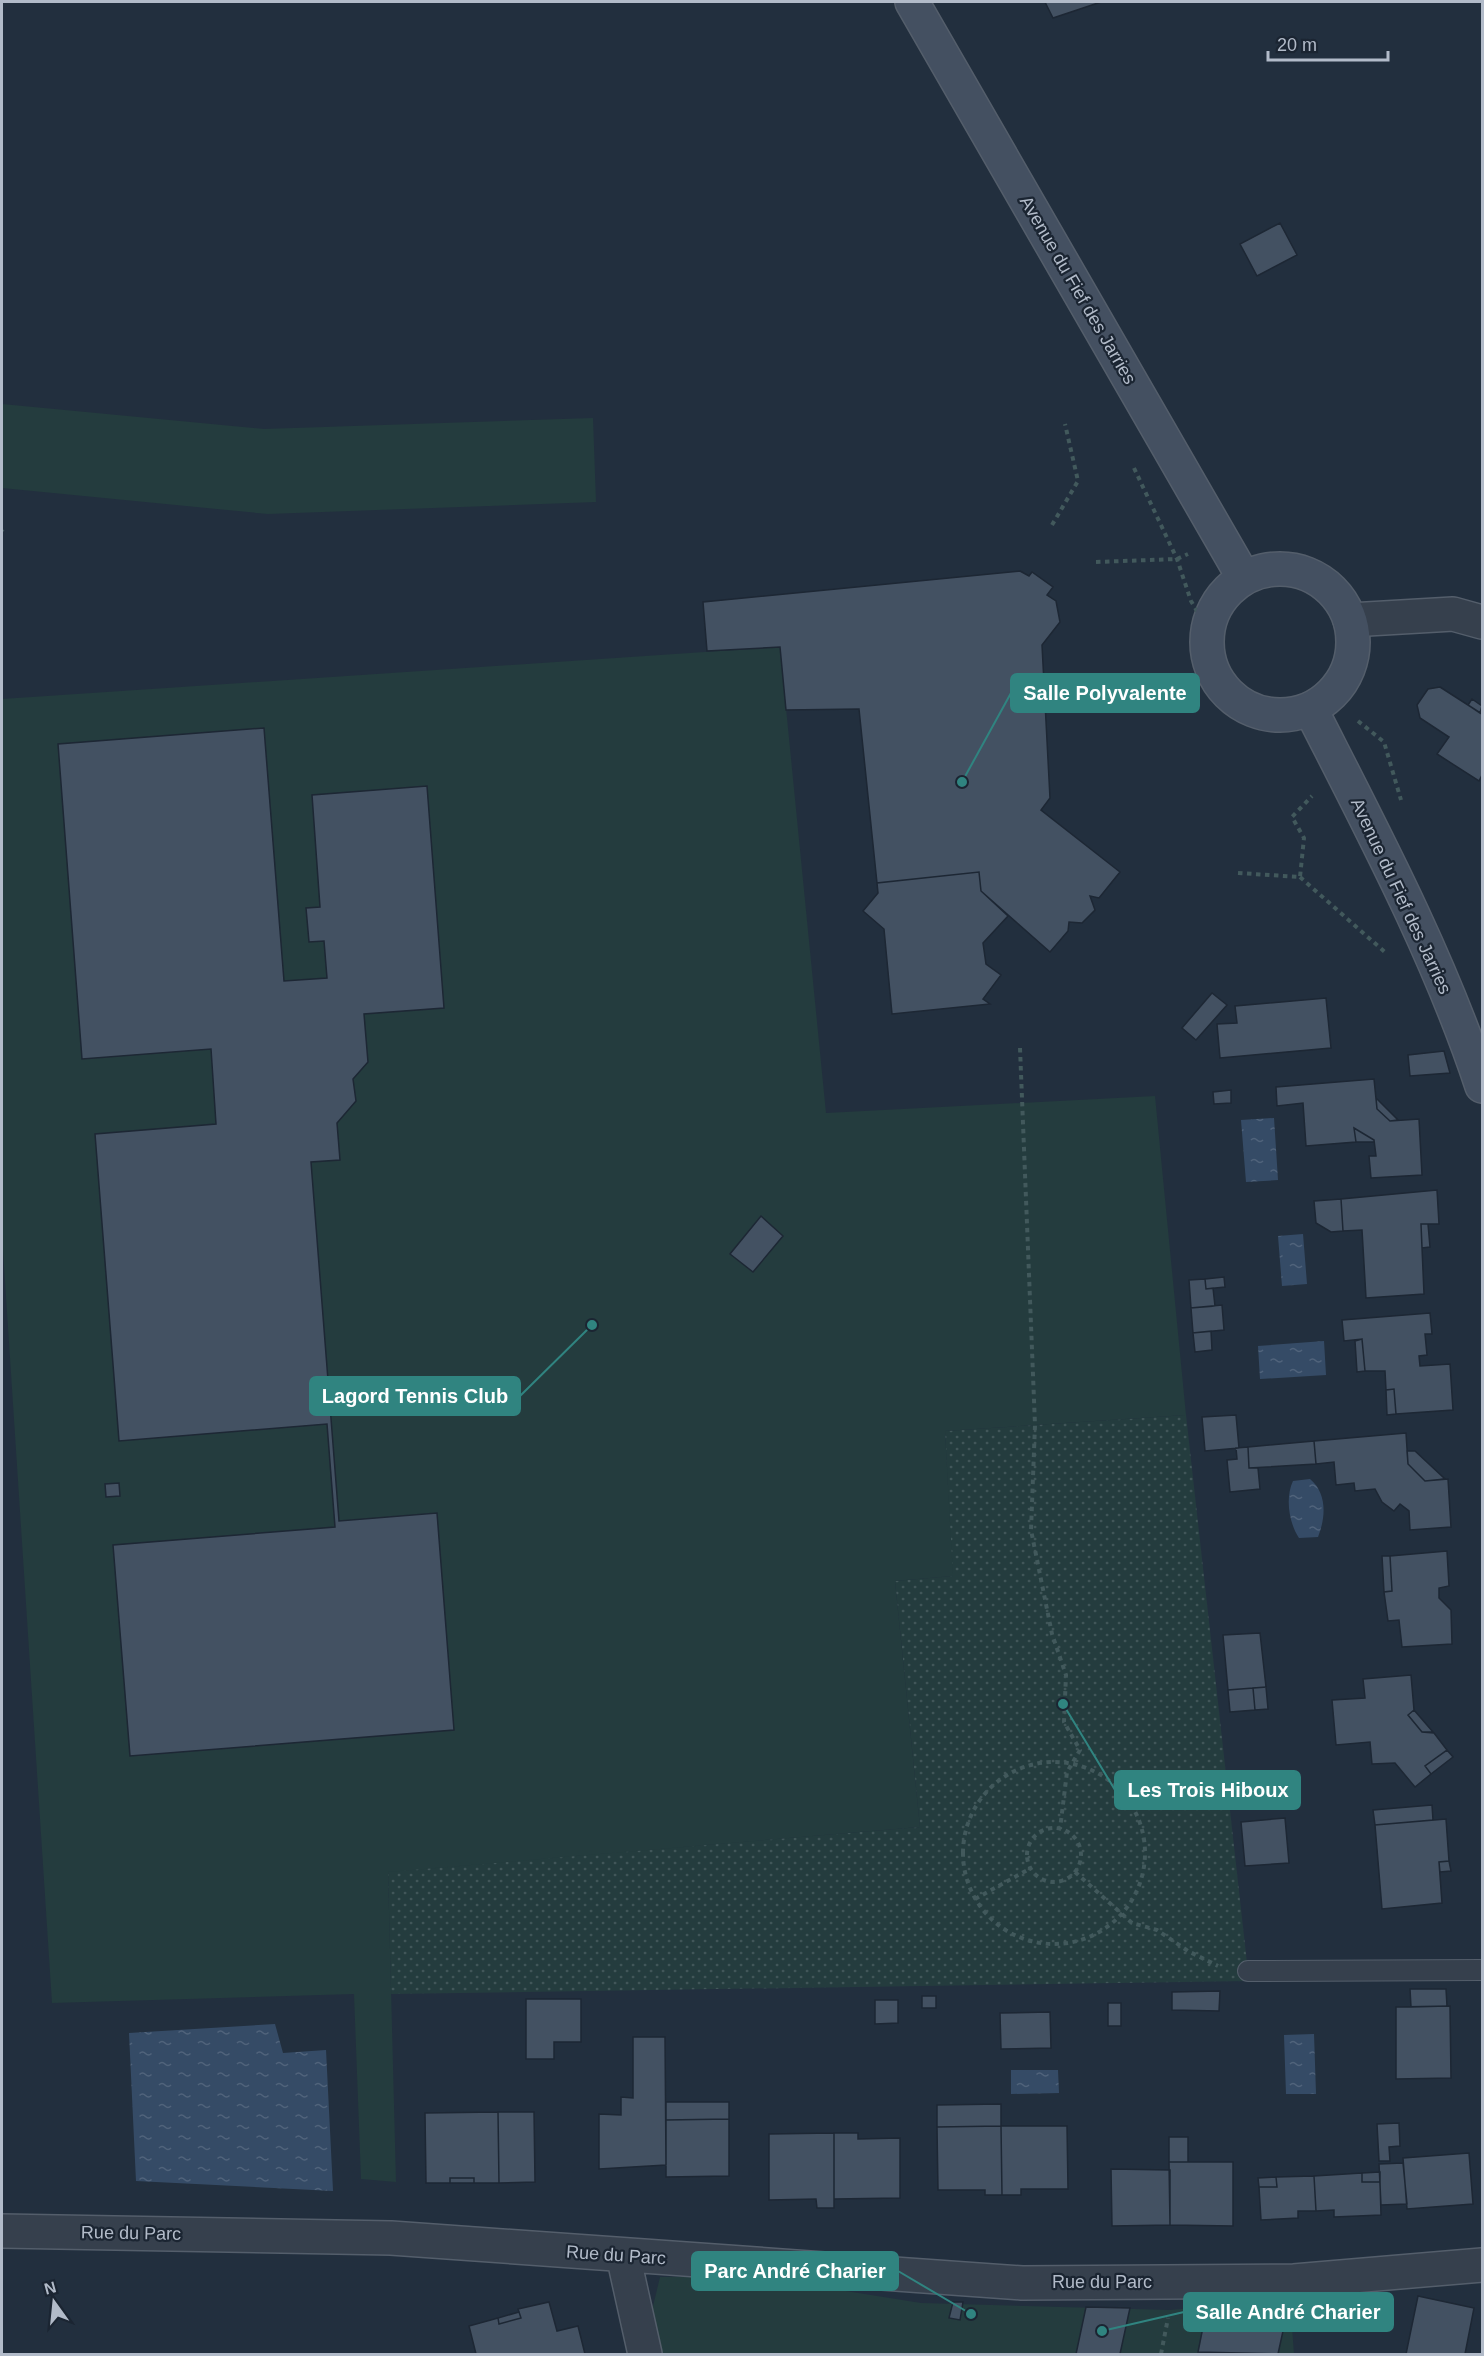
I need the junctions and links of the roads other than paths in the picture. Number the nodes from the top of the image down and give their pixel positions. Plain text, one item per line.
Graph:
1 (912, 2) edge
2 (1244, 578) junction
3 (1350, 620) junction
4 (1482, 622) edge
5 (1311, 710) junction
6 (1482, 1086) edge
7 (1482, 1970) edge
8 (1248, 1971) road end
9 (2, 2231) edge
10 (623, 2255) junction
11 (1482, 2265) edge
12 (645, 2355) edge

1 - 2 street, Avenue du Fief des Jarries
2 - 3 street
2 - 5 street
3 - 4 street
3 - 5 street
5 - 6 street, Avenue du Fief des Jarries
7 - 8 lane
9 - 10 street, Rue du Parc
10 - 11 street, Rue du Parc
10 - 12 street

